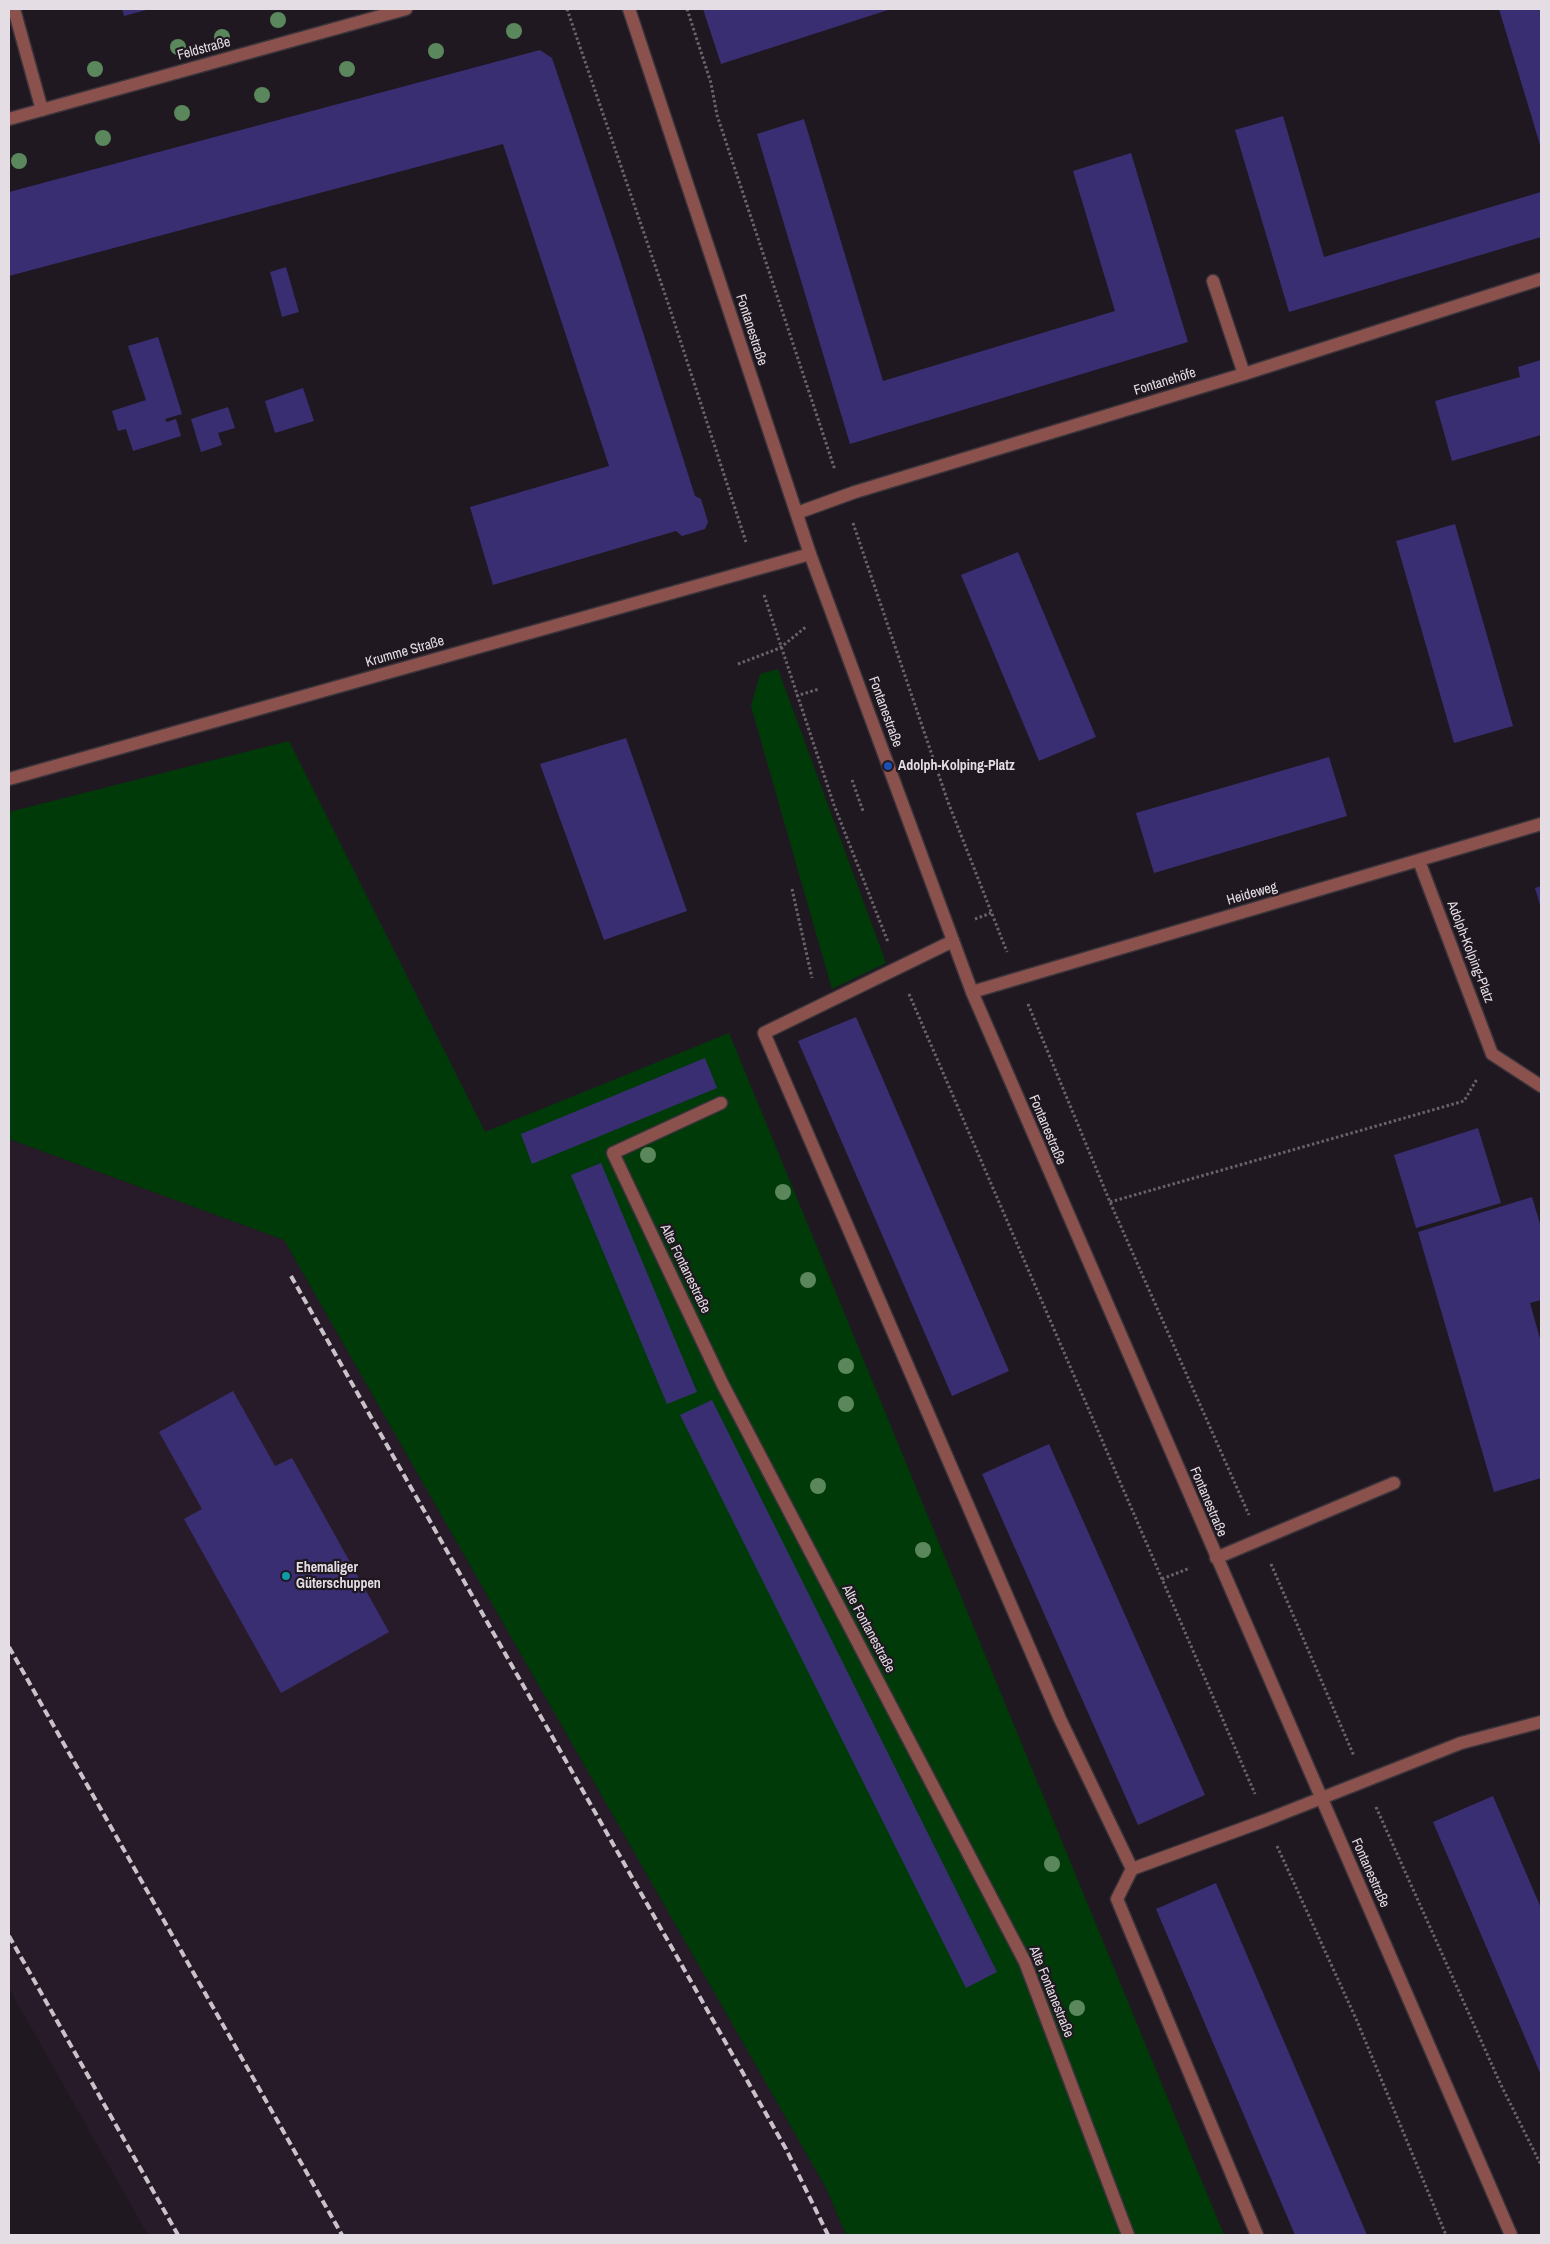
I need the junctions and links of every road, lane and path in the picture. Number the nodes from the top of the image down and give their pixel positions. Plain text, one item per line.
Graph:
1 (14, 9) edge
2 (406, 9) edge
3 (566, 9) edge
4 (628, 9) edge
5 (687, 9) edge
6 (42, 110) junction
7 (9, 119) edge
8 (1541, 280) edge
9 (1213, 281) dead end
10 (1244, 374) junction
11 (844, 497) junction
12 (796, 513) junction
13 (810, 554) junction
14 (756, 569) junction
15 (830, 608) junction
16 (780, 648) junction
17 (738, 664) dead end
18 (818, 689) dead end
19 (796, 696) junction
20 (9, 779) edge
21 (852, 780) dead end
22 (863, 810) dead end
23 (1541, 824) edge
24 (1419, 861) junction
25 (792, 889) dead end
26 (991, 913) junction
27 (974, 920) dead end
28 (953, 941) junction
29 (898, 968) junction
30 (1018, 979) junction
31 (972, 992) junction
32 (819, 1006) junction
33 (1492, 1054) junction
34 (1541, 1086) edge
35 (721, 1104) dead end
36 (1110, 1202) junction
37 (1394, 1482) dead end
38 (1260, 1539) junction
39 (1216, 1558) junction
40 (1541, 1722) edge
41 (1365, 1781) junction
42 (1321, 1799) junction
43 (1266, 1820) junction
44 (1132, 1869) junction
45 (1541, 2165) edge
46 (1128, 2235) edge
47 (1257, 2235) edge
48 (1446, 2235) edge
49 (1511, 2235) edge

1 - 6 street
2 - 6 street, Feldstraße
3 - 14 path
4 - 12 street, Fontanestraße
5 - 11 path
6 - 7 street, Feldstraße
8 - 10 street, Fontanehöfe
9 - 10 street
10 - 11 street, Fontanehöfe
11 - 12 street, Fontanehöfe
11 - 26 path
12 - 13 street, Fontanestraße
13 - 14 street, Krumme Straße
13 - 15 street, Fontanestraße
14 - 16 path
14 - 20 street, Krumme Straße
15 - 16 path
15 - 28 street, Fontanestraße
16 - 17 path
16 - 19 path
18 - 19 path
19 - 29 path
21 - 22 path
23 - 24 street, Heideweg
24 - 30 street, Heideweg
24 - 33 street, Adolph-Kolping-Platz
25 - 32 path
26 - 27 path
26 - 30 path
28 - 29 street
28 - 31 street, Fontanestraße
29 - 32 street
29 - 43 path
30 - 31 street, Heideweg
30 - 36 path
31 - 39 street, Fontanestraße
32 - 44 street
33 - 34 street
33 - 36 path
35 - 46 street, Alte Fontanestraße
36 - 38 path
37 - 38 street
38 - 39 street
38 - 41 path
39 - 42 street, Fontanestraße
40 - 41 street
41 - 42 street
41 - 45 path
42 - 43 street
42 - 49 street, Fontanestraße
43 - 44 street
43 - 48 path
44 - 47 street

